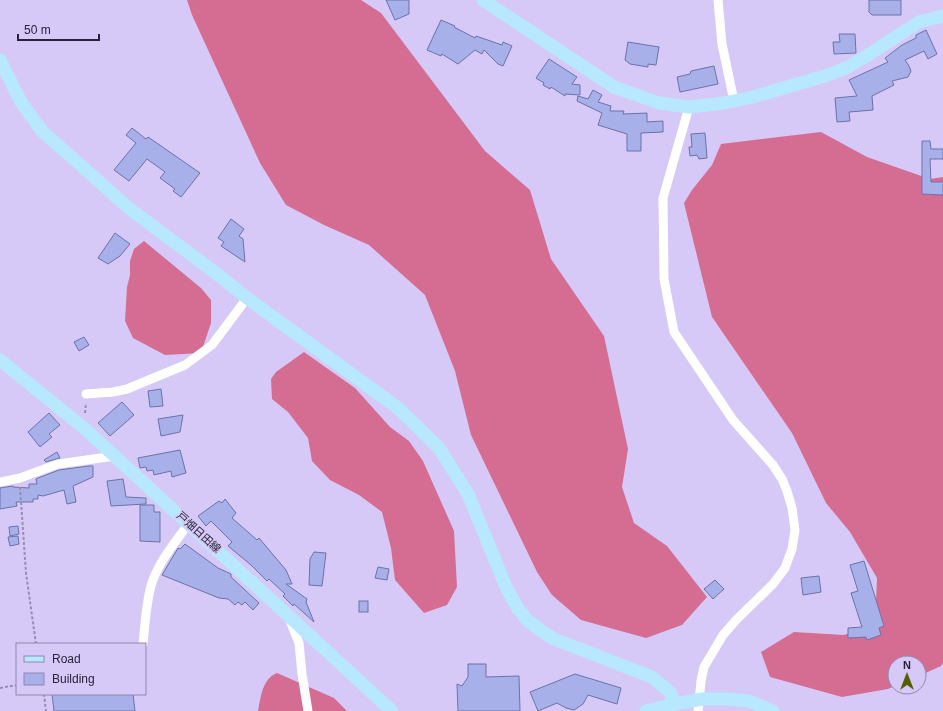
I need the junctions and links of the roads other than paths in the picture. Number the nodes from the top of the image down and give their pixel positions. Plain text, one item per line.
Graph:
1 (483, 0) edge
2 (718, 0) edge
3 (943, 16) edge
4 (0, 60) edge
5 (734, 101) junction
6 (689, 107) junction
7 (247, 298) junction
8 (0, 360) edge
9 (86, 394) road end
10 (115, 456) junction
11 (0, 482) edge
12 (189, 524) junction
13 (288, 615) junction
14 (143, 643) edge
15 (674, 704) junction
16 (308, 711) edge
17 (392, 711) edge
18 (646, 711) edge
19 (698, 711) edge
20 (773, 711) edge

1 - 6 street
2 - 5 street
3 - 5 street
4 - 7 street
5 - 6 street
6 - 19 street
7 - 9 street
7 - 15 street
8 - 10 street, 戸畑日田線
10 - 11 street
10 - 12 street, 戸畑日田線
12 - 13 street, 戸畑日田線
12 - 14 street
13 - 16 street
13 - 17 street, 戸畑日田線
15 - 18 street
15 - 20 street

